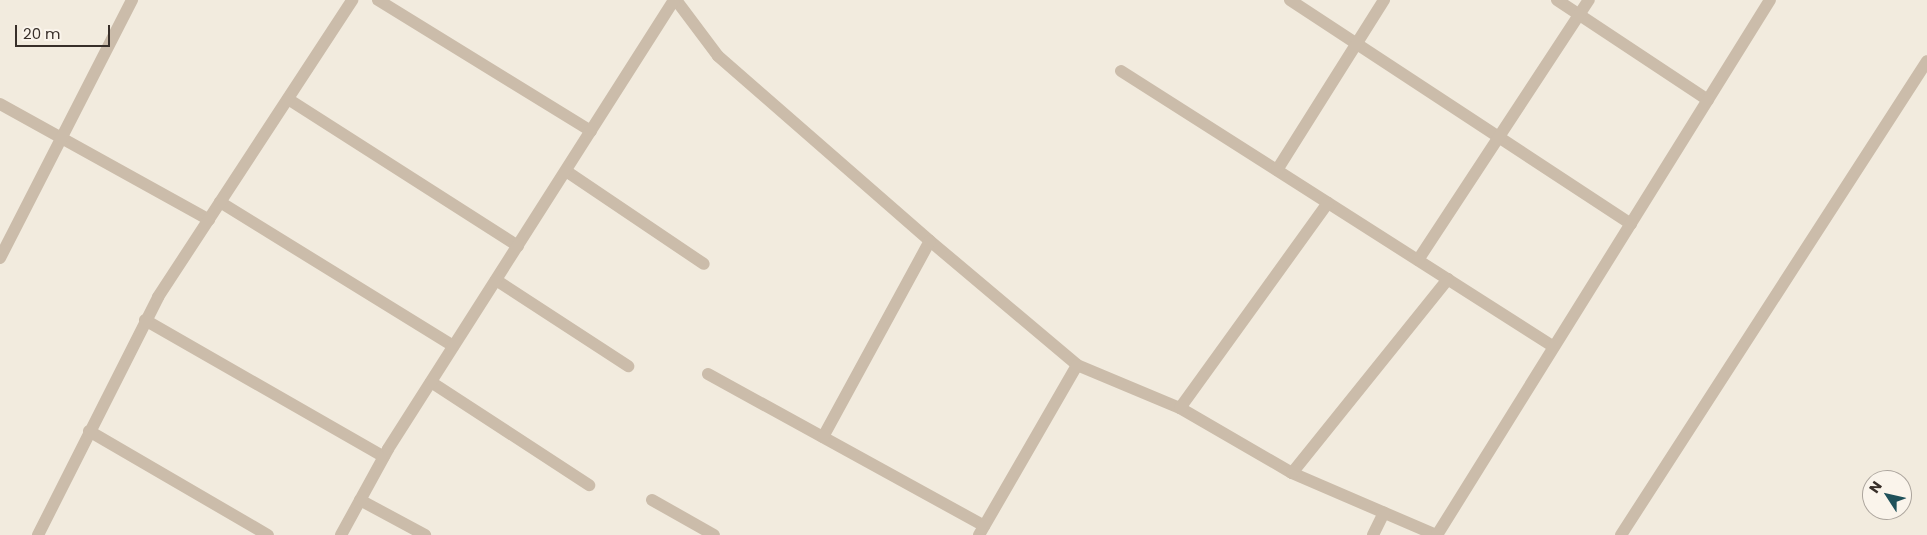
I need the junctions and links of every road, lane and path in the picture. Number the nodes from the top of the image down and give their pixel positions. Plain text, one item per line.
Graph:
1 (132, 0) edge
2 (352, 0) edge
3 (378, 0) edge
4 (675, 0) edge
5 (1290, 0) edge
6 (1384, 0) edge
7 (1557, 0) edge
8 (1589, 0) edge
9 (1770, 0) edge
10 (1579, 14) junction
11 (1356, 44) junction
12 (1927, 61) edge
13 (1120, 71) dead end
14 (288, 98) junction
15 (1708, 100) junction
16 (0, 104) edge
17 (591, 131) junction
18 (62, 137) junction
19 (1498, 137) junction
20 (1277, 170) junction
21 (566, 171) junction
22 (220, 202) junction
23 (1328, 203) junction
24 (209, 220) junction
25 (1631, 224) junction
26 (930, 241) junction
27 (518, 246) junction
28 (0, 258) edge
29 (1418, 260) junction
30 (704, 264) dead end
31 (1448, 279) junction
32 (496, 280) junction
33 (145, 320) junction
34 (453, 346) junction
35 (1554, 347) junction
36 (1077, 365) junction
37 (628, 366) dead end
38 (708, 374) dead end
39 (431, 382) junction
40 (1180, 408) junction
41 (89, 431) junction
42 (823, 437) junction
43 (384, 457) junction
44 (1292, 473) junction
45 (589, 485) dead end
46 (360, 500) junction
47 (652, 500) dead end
48 (1384, 512) junction
49 (982, 530) edge
50 (38, 535) edge
51 (268, 535) edge
52 (341, 535) edge
53 (425, 535) edge
54 (714, 535) edge
55 (1373, 535) edge
56 (1437, 535) edge
57 (1621, 535) edge

1 - 18 street
2 - 14 street
3 - 17 street
4 - 17 street
4 - 26 street
5 - 11 street
6 - 11 street
7 - 10 street
8 - 10 street
9 - 15 street
10 - 15 street
10 - 19 street
11 - 19 street
11 - 20 street
12 - 57 street
13 - 20 street
14 - 22 street
14 - 27 street
15 - 25 street
16 - 18 street
17 - 21 street
18 - 24 street
18 - 28 street
19 - 25 street
19 - 29 street
20 - 23 street
21 - 27 street
21 - 30 street
22 - 24 street
22 - 34 street
23 - 29 street
23 - 40 street
24 - 33 street
25 - 35 street
26 - 36 street
26 - 42 street
27 - 32 street
29 - 31 street
31 - 35 street
31 - 44 street
32 - 34 street
32 - 37 street
33 - 41 street
33 - 43 street
34 - 39 street
35 - 56 street
36 - 40 street
36 - 49 street
38 - 42 street
39 - 43 street
39 - 45 street
40 - 44 street
41 - 50 street
41 - 51 street
42 - 49 street
43 - 46 street
44 - 48 street
46 - 52 street
46 - 53 street
47 - 54 street
48 - 55 street
48 - 56 street

